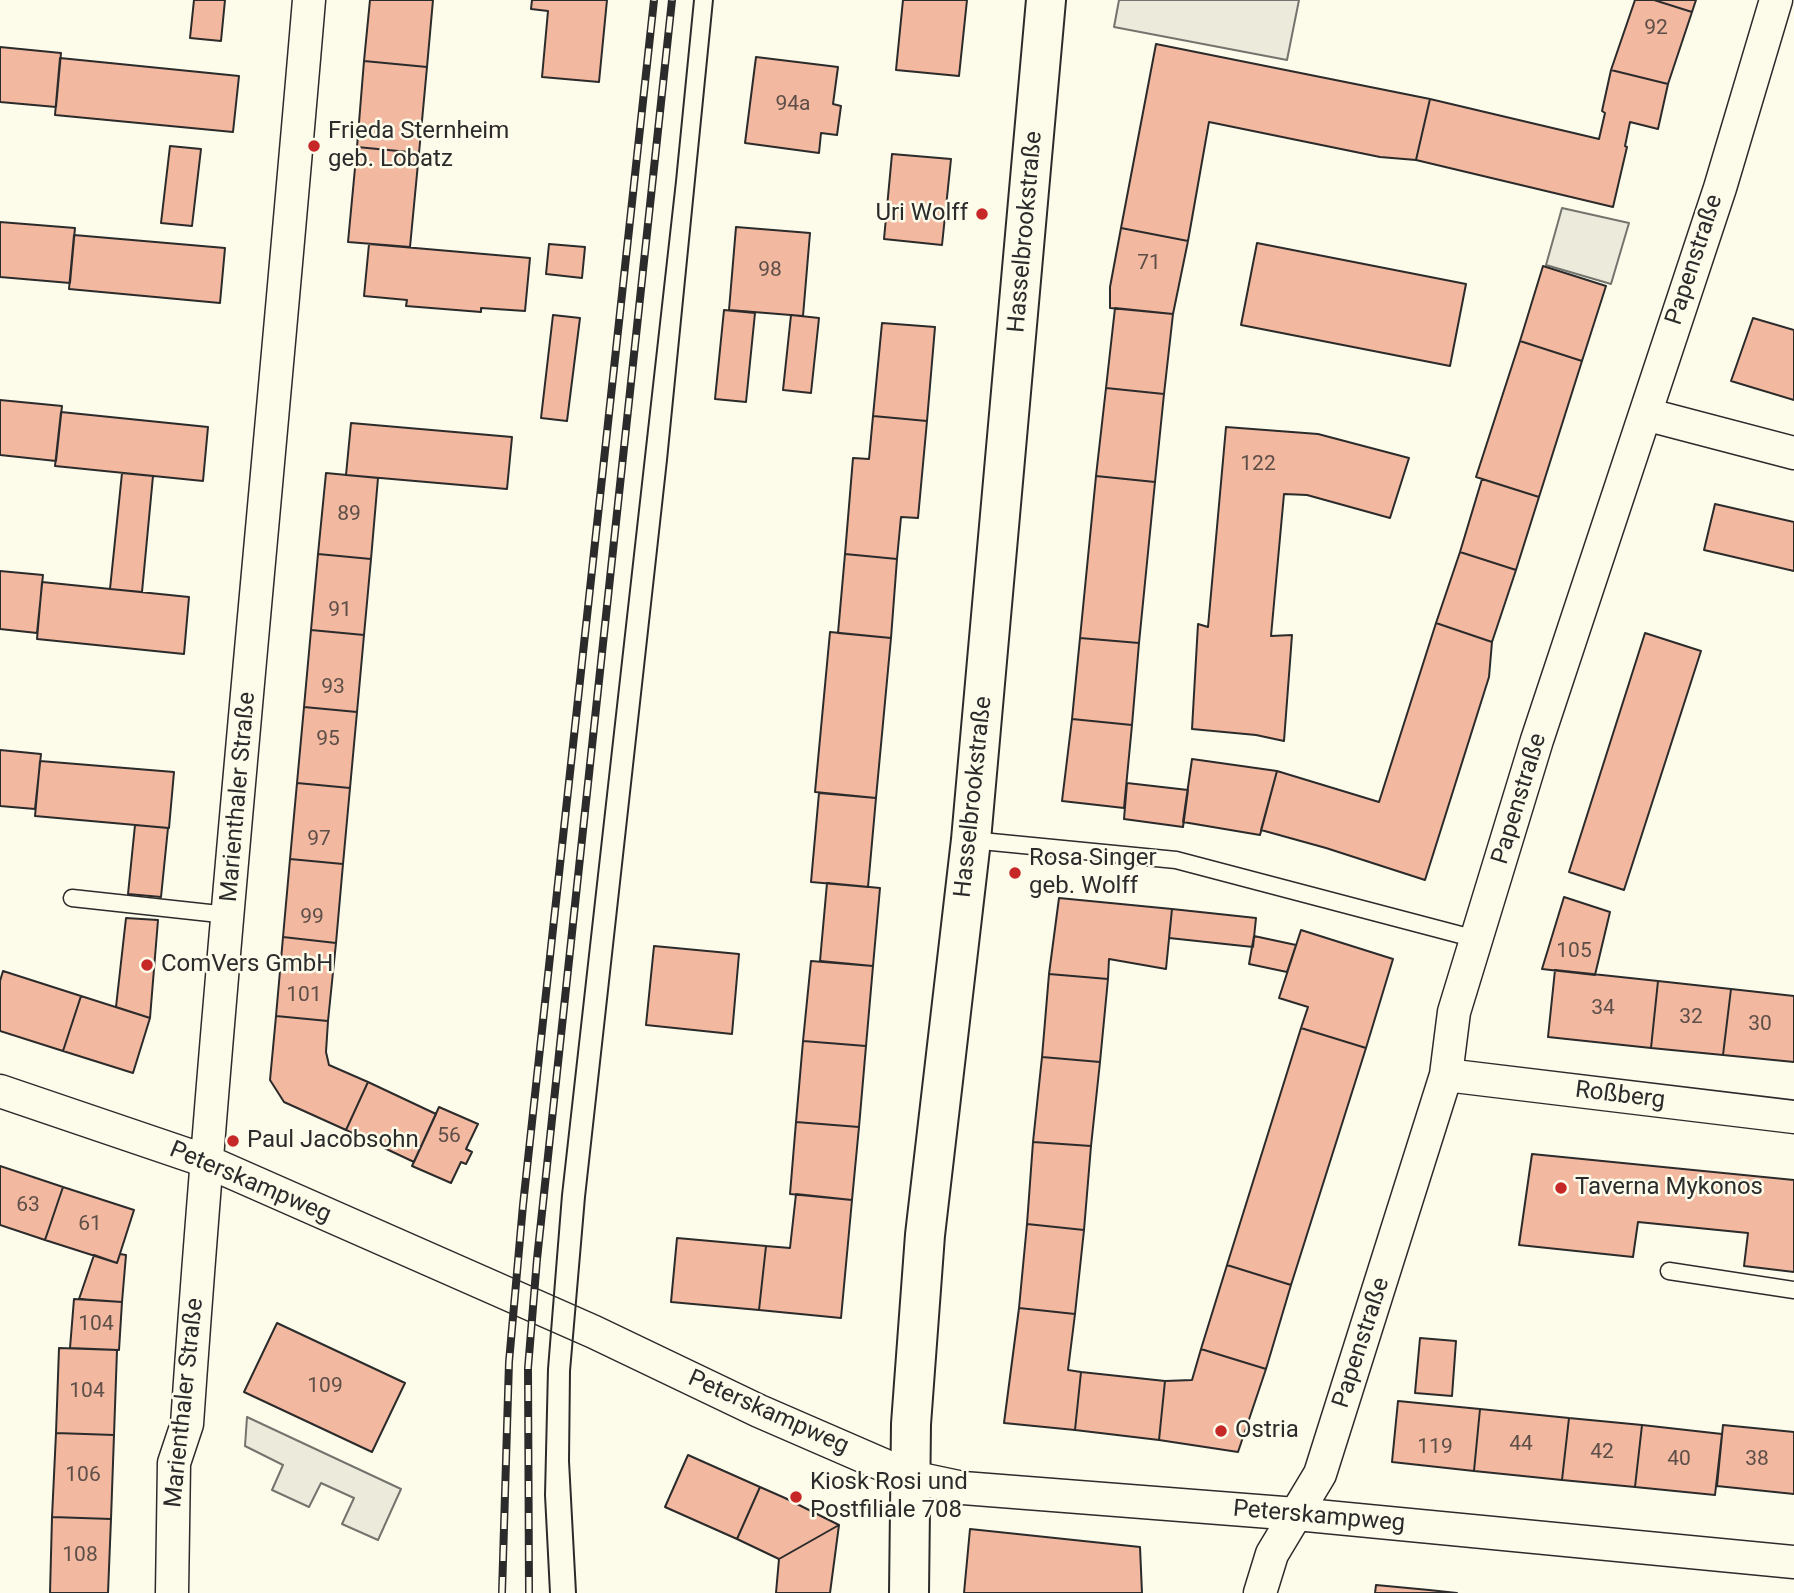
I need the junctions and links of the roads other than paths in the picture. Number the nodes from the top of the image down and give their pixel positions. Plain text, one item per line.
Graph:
1 (309, 0) edge
2 (1046, 0) edge
3 (1776, 0) edge
4 (1644, 414) junction
5 (1794, 453) edge
6 (971, 840) junction
7 (72, 898) dead end
8 (228, 915) junction
9 (1476, 939) junction
10 (1446, 1075) junction
11 (0, 1091) edge
12 (1794, 1117) edge
13 (206, 1161) junction
14 (1669, 1271) dead end
15 (1794, 1290) edge
16 (911, 1477) junction
17 (1296, 1514) junction
18 (1794, 1562) edge
19 (172, 1593) edge
20 (909, 1593) edge
21 (1260, 1593) edge

1 - 8 street, Marienthaler Straße
2 - 6 street, Hasselbrookstraße
3 - 4 street, Papenstraße
4 - 5 street
4 - 9 street, Papenstraße
6 - 9 lane
6 - 16 street, Hasselbrookstraße
7 - 8 lane
8 - 13 street, Marienthaler Straße
9 - 10 street, Papenstraße
10 - 12 street, Roßberg
10 - 17 street, Papenstraße
11 - 13 street, Peterskampweg
13 - 16 street, Peterskampweg
13 - 19 street, Marienthaler Straße
14 - 15 lane
16 - 17 street, Peterskampweg
16 - 20 street, Hasselbrookstraße
17 - 18 street, Peterskampweg
17 - 21 street, Papenstraße

